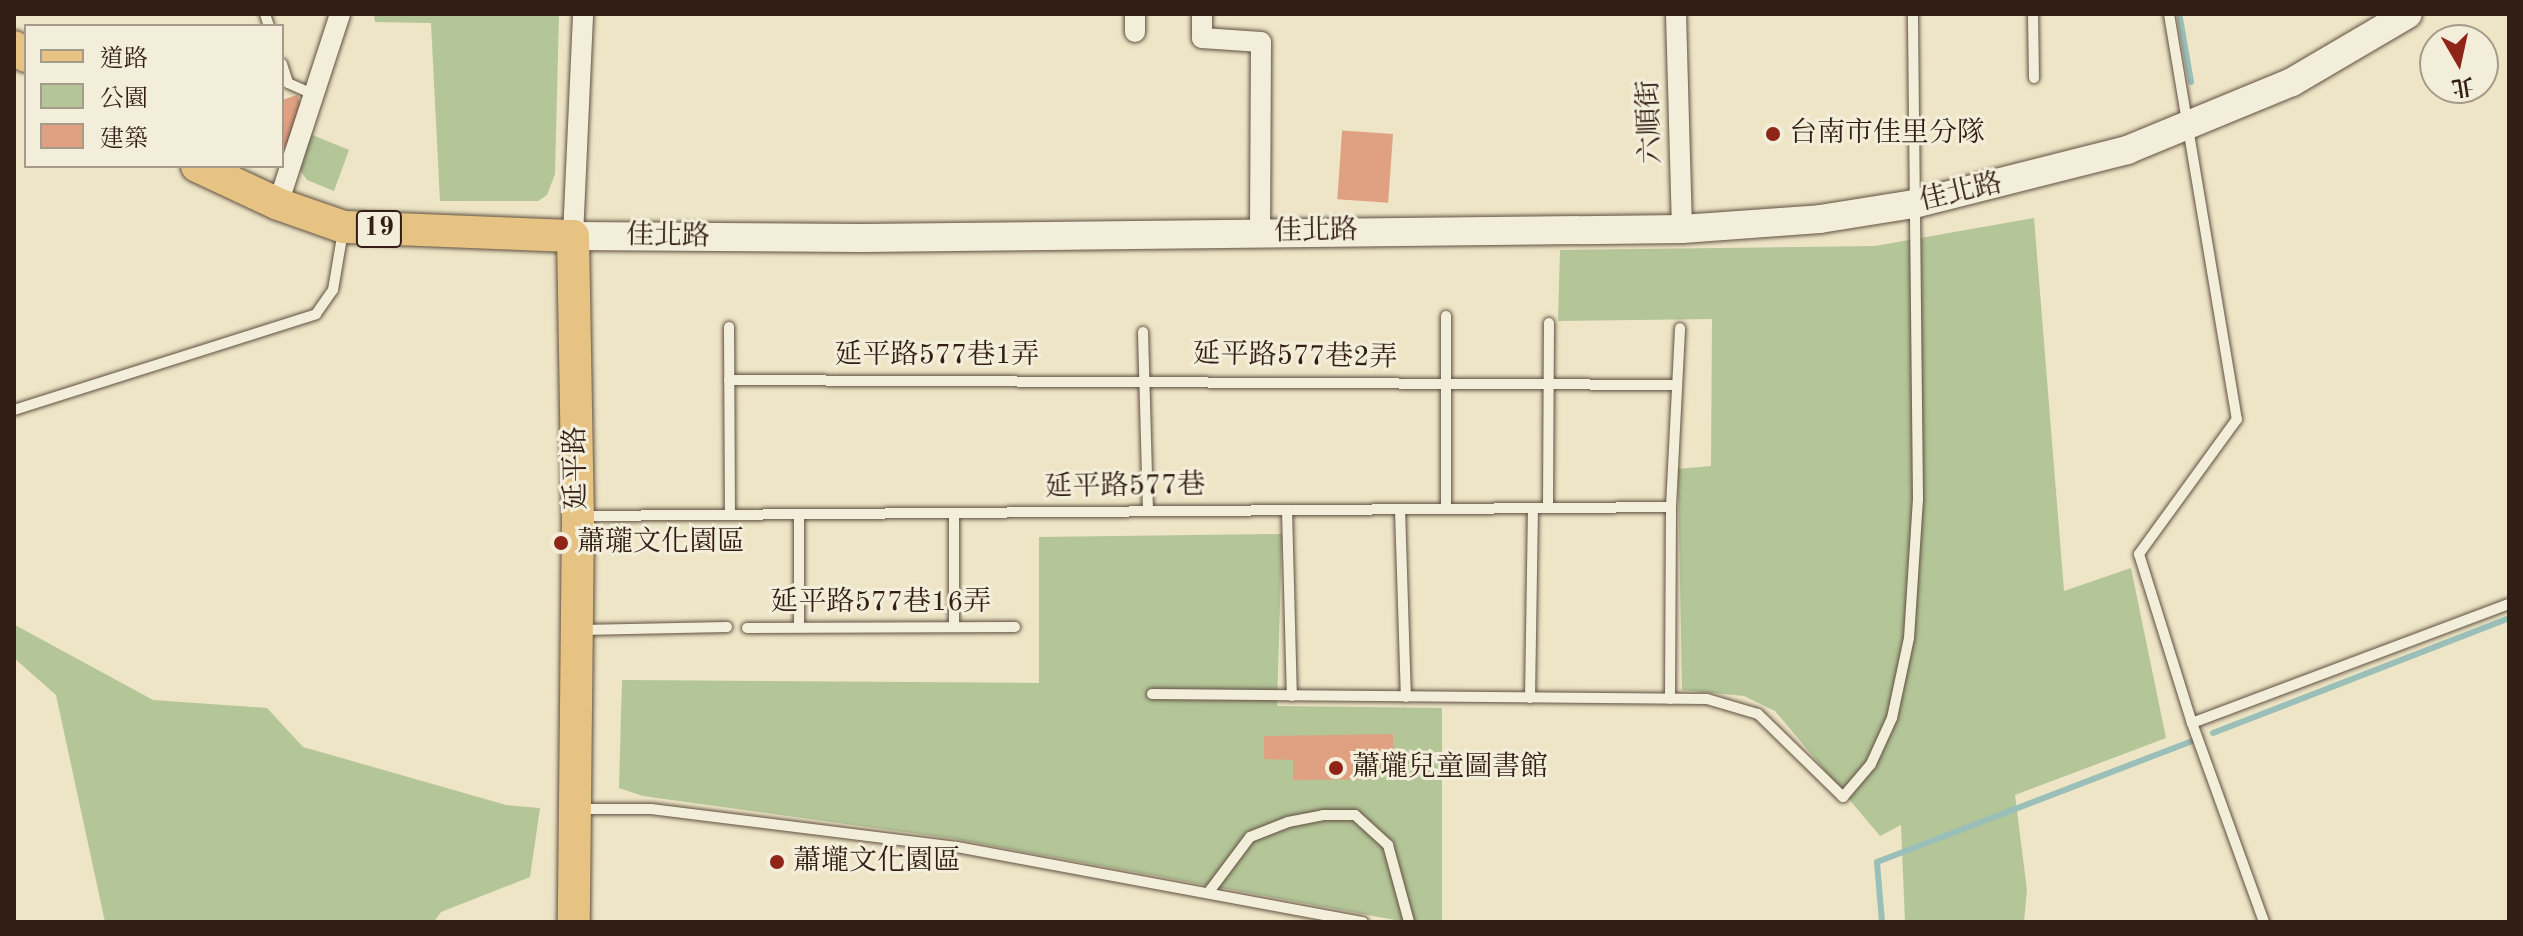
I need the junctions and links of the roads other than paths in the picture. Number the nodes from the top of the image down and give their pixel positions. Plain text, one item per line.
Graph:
1 (340, 14) edge
2 (583, 14) edge
3 (1202, 14) edge
4 (1676, 14) edge
5 (1913, 14) edge
6 (2033, 14) edge
7 (2169, 14) edge
8 (2408, 14) edge
9 (2034, 78) dead end
10 (285, 84) edge
11 (313, 94) junction
12 (2189, 126) junction
13 (201, 168) edge
14 (278, 204) junction
15 (1914, 204) junction
16 (344, 227) junction
17 (1682, 229) junction
18 (1260, 233) junction
19 (573, 236) junction
20 (1446, 316) dead end
21 (1549, 323) dead end
22 (729, 327) dead end
23 (1680, 328) dead end
24 (1143, 332) dead end
25 (1145, 379) junction
26 (729, 380) junction
27 (1445, 382) junction
28 (1548, 383) junction
29 (1675, 385) junction
30 (14, 410) edge
31 (1671, 507) junction
32 (1446, 508) junction
33 (1533, 508) junction
34 (1548, 508) junction
35 (1400, 509) junction
36 (1287, 510) junction
37 (1148, 511) junction
38 (954, 513) junction
39 (799, 514) junction
40 (730, 515) junction
41 (578, 516) junction
42 (2509, 604) edge
43 (727, 627) dead end
44 (799, 627) junction
45 (954, 627) junction
46 (1015, 627) dead end
47 (747, 628) dead end
48 (575, 630) junction
49 (1152, 694) dead end
50 (1292, 696) junction
51 (1406, 697) junction
52 (1530, 698) junction
53 (1670, 699) junction
54 (2192, 723) junction
55 (577, 809) junction
56 (1208, 893) junction
57 (574, 922) edge
58 (1363, 922) edge
59 (1409, 922) edge
60 (2264, 922) edge

1 - 11 street
2 - 19 street, 延平路
3 - 18 street
4 - 17 street, 六順街
5 - 15 lane
6 - 9 lane
7 - 12 lane
8 - 12 street, 佳北路
10 - 11 lane
11 - 14 street
12 - 15 street, 佳北路
12 - 54 lane
13 - 14 main road, 佳北路 / 19
14 - 16 main road, 佳北路 / 19
15 - 17 street, 佳北路
15 - 53 lane
16 - 19 main road, 佳北路 / 19
16 - 30 lane
17 - 18 street, 佳北路
18 - 19 street, 佳北路
19 - 41 main road, 延平路
20 - 27 lane
21 - 28 lane
22 - 26 lane
23 - 29 lane
24 - 25 lane
25 - 26 lane, 延平路577巷1弄
25 - 27 lane, 延平路577巷2弄
25 - 37 lane
26 - 40 lane
27 - 28 lane, 延平路577巷2弄
27 - 32 lane
28 - 29 lane, 延平路577巷2弄
28 - 34 lane
29 - 31 lane
31 - 34 lane, 延平路577巷
31 - 53 lane
32 - 33 lane, 延平路577巷
32 - 35 lane, 延平路577巷
33 - 34 lane, 延平路577巷
33 - 52 lane
35 - 36 lane, 延平路577巷
35 - 51 lane
36 - 37 lane, 延平路577巷
36 - 50 lane
37 - 38 lane, 延平路577巷
38 - 39 lane, 延平路577巷
38 - 45 lane
39 - 40 lane, 延平路577巷
39 - 44 lane
40 - 41 lane, 延平路577巷
41 - 48 main road, 延平路
42 - 54 lane
43 - 48 lane
44 - 45 lane, 延平路577巷16弄
44 - 47 lane, 延平路577巷16弄
45 - 46 lane, 延平路577巷16弄
48 - 55 main road, 延平路
49 - 50 lane
50 - 51 lane
51 - 52 lane
52 - 53 lane
54 - 60 lane
55 - 56 lane
55 - 57 main road, 延平路
56 - 58 lane
56 - 59 lane

